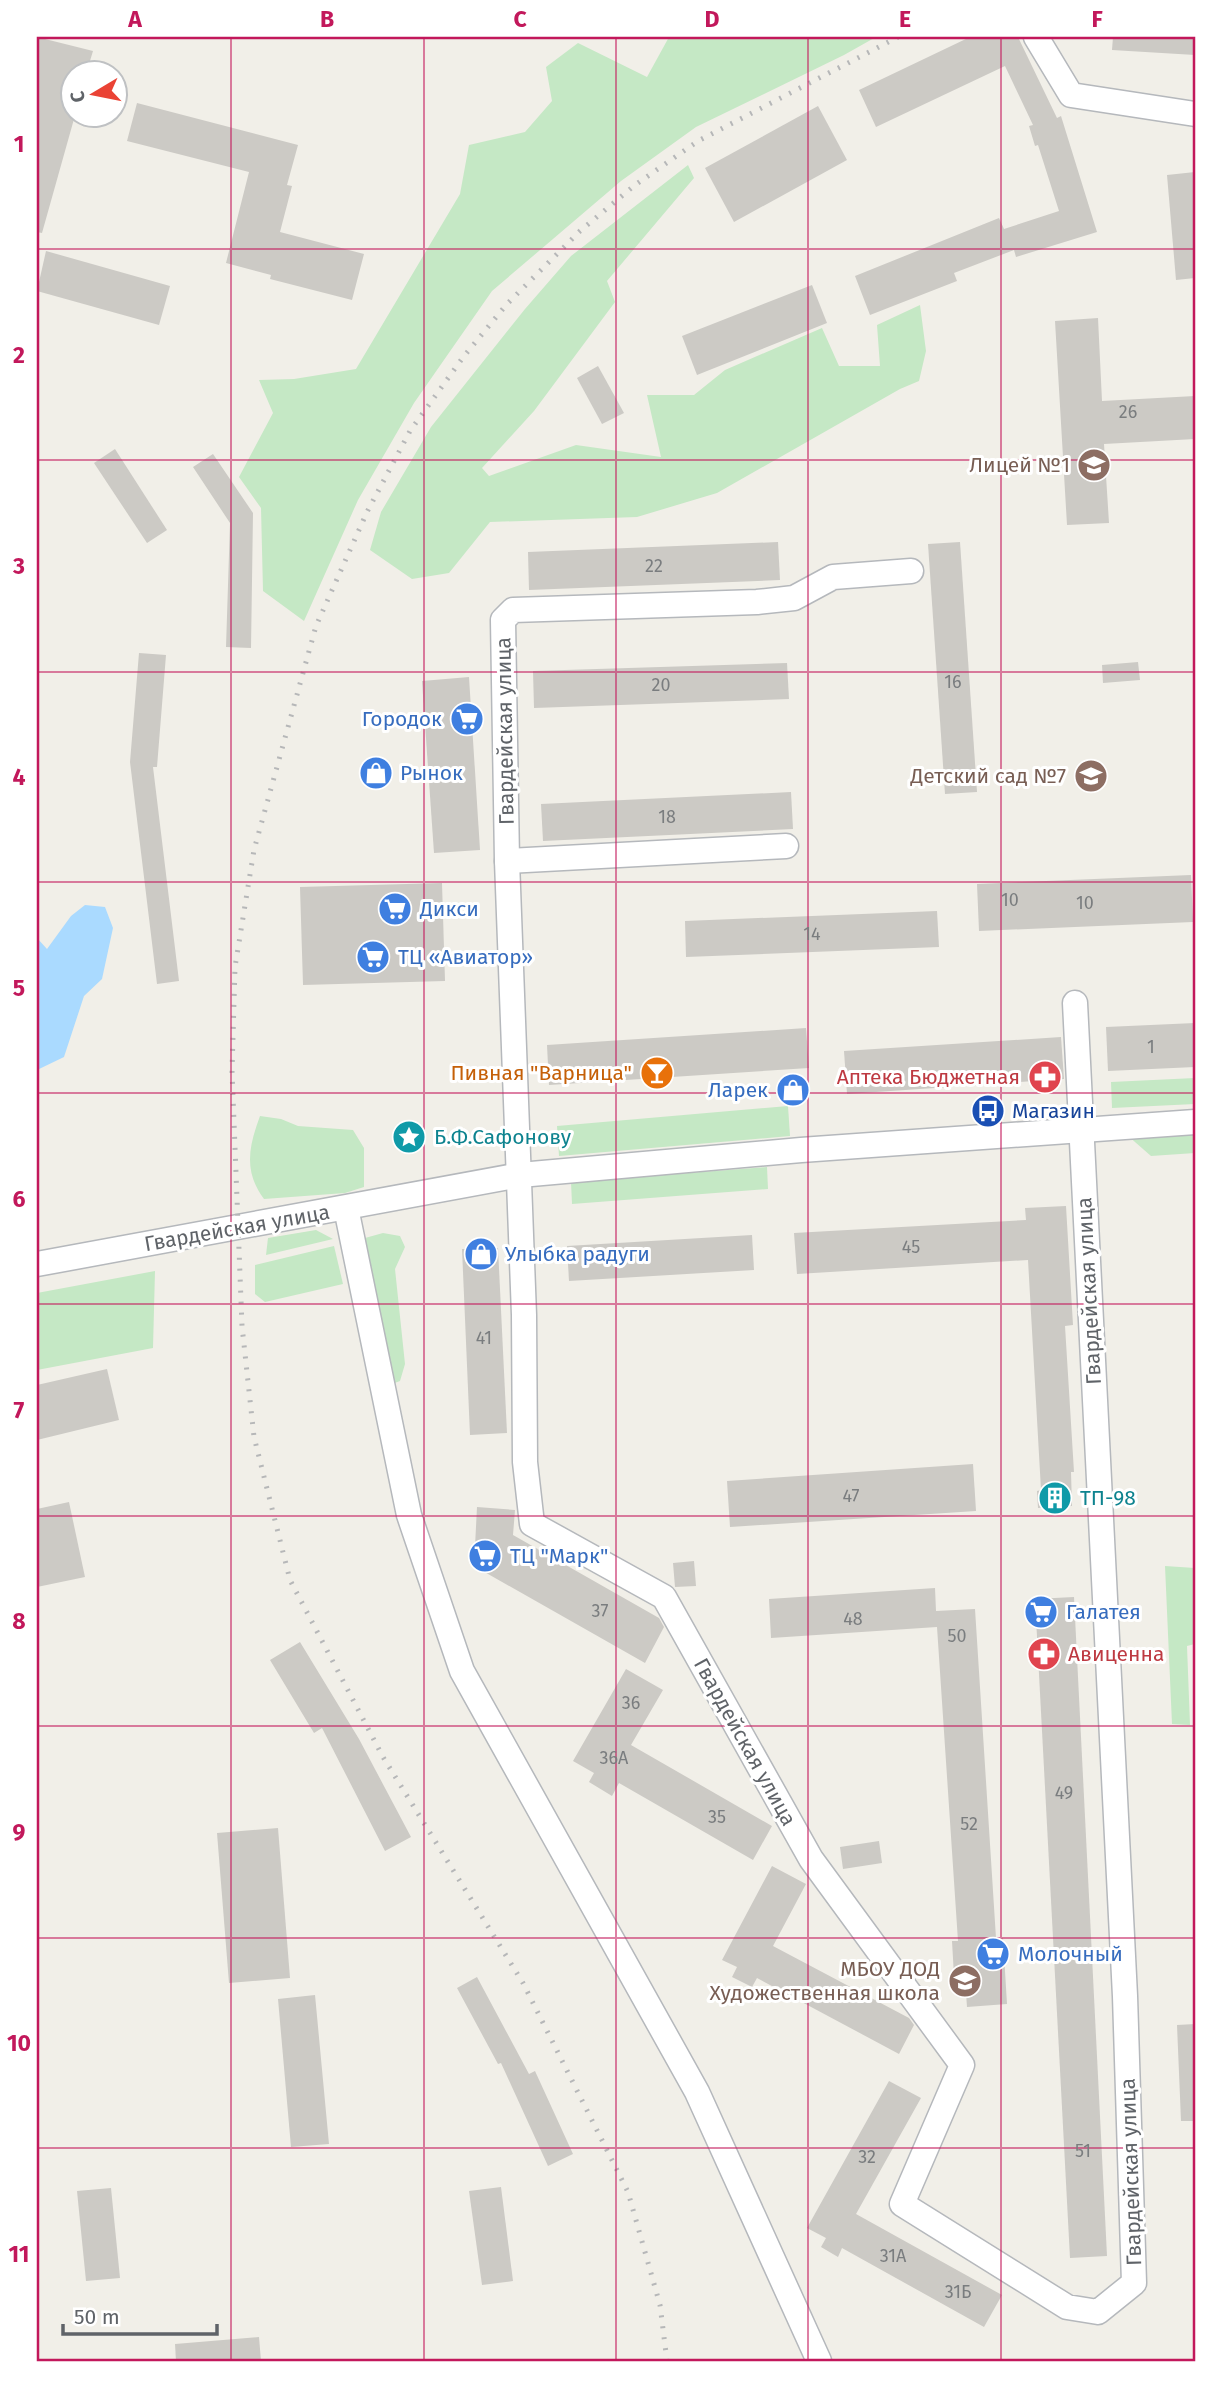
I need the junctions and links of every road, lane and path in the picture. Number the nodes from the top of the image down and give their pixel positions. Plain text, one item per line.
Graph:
1 (1036, 37) edge
2 (1195, 114) edge
3 (911, 571) dead end
4 (786, 846) dead end
5 (507, 861) junction
6 (1075, 1003) dead end
7 (1195, 1122) edge
8 (1080, 1129) junction
9 (520, 1175) junction
10 (346, 1208) junction
11 (37, 1264) edge
12 (819, 2361) edge

1 - 2 street
3 - 5 street, Гвардейская улица
4 - 5 street
5 - 9 street, Гвардейская улица
6 - 8 street, Гвардейская улица
7 - 8 street, Гвардейская улица
8 - 9 street, Гвардейская улица
8 - 9 street, Гвардейская улица
9 - 10 street, Гвардейская улица
10 - 11 street, Гвардейская улица
10 - 12 street

